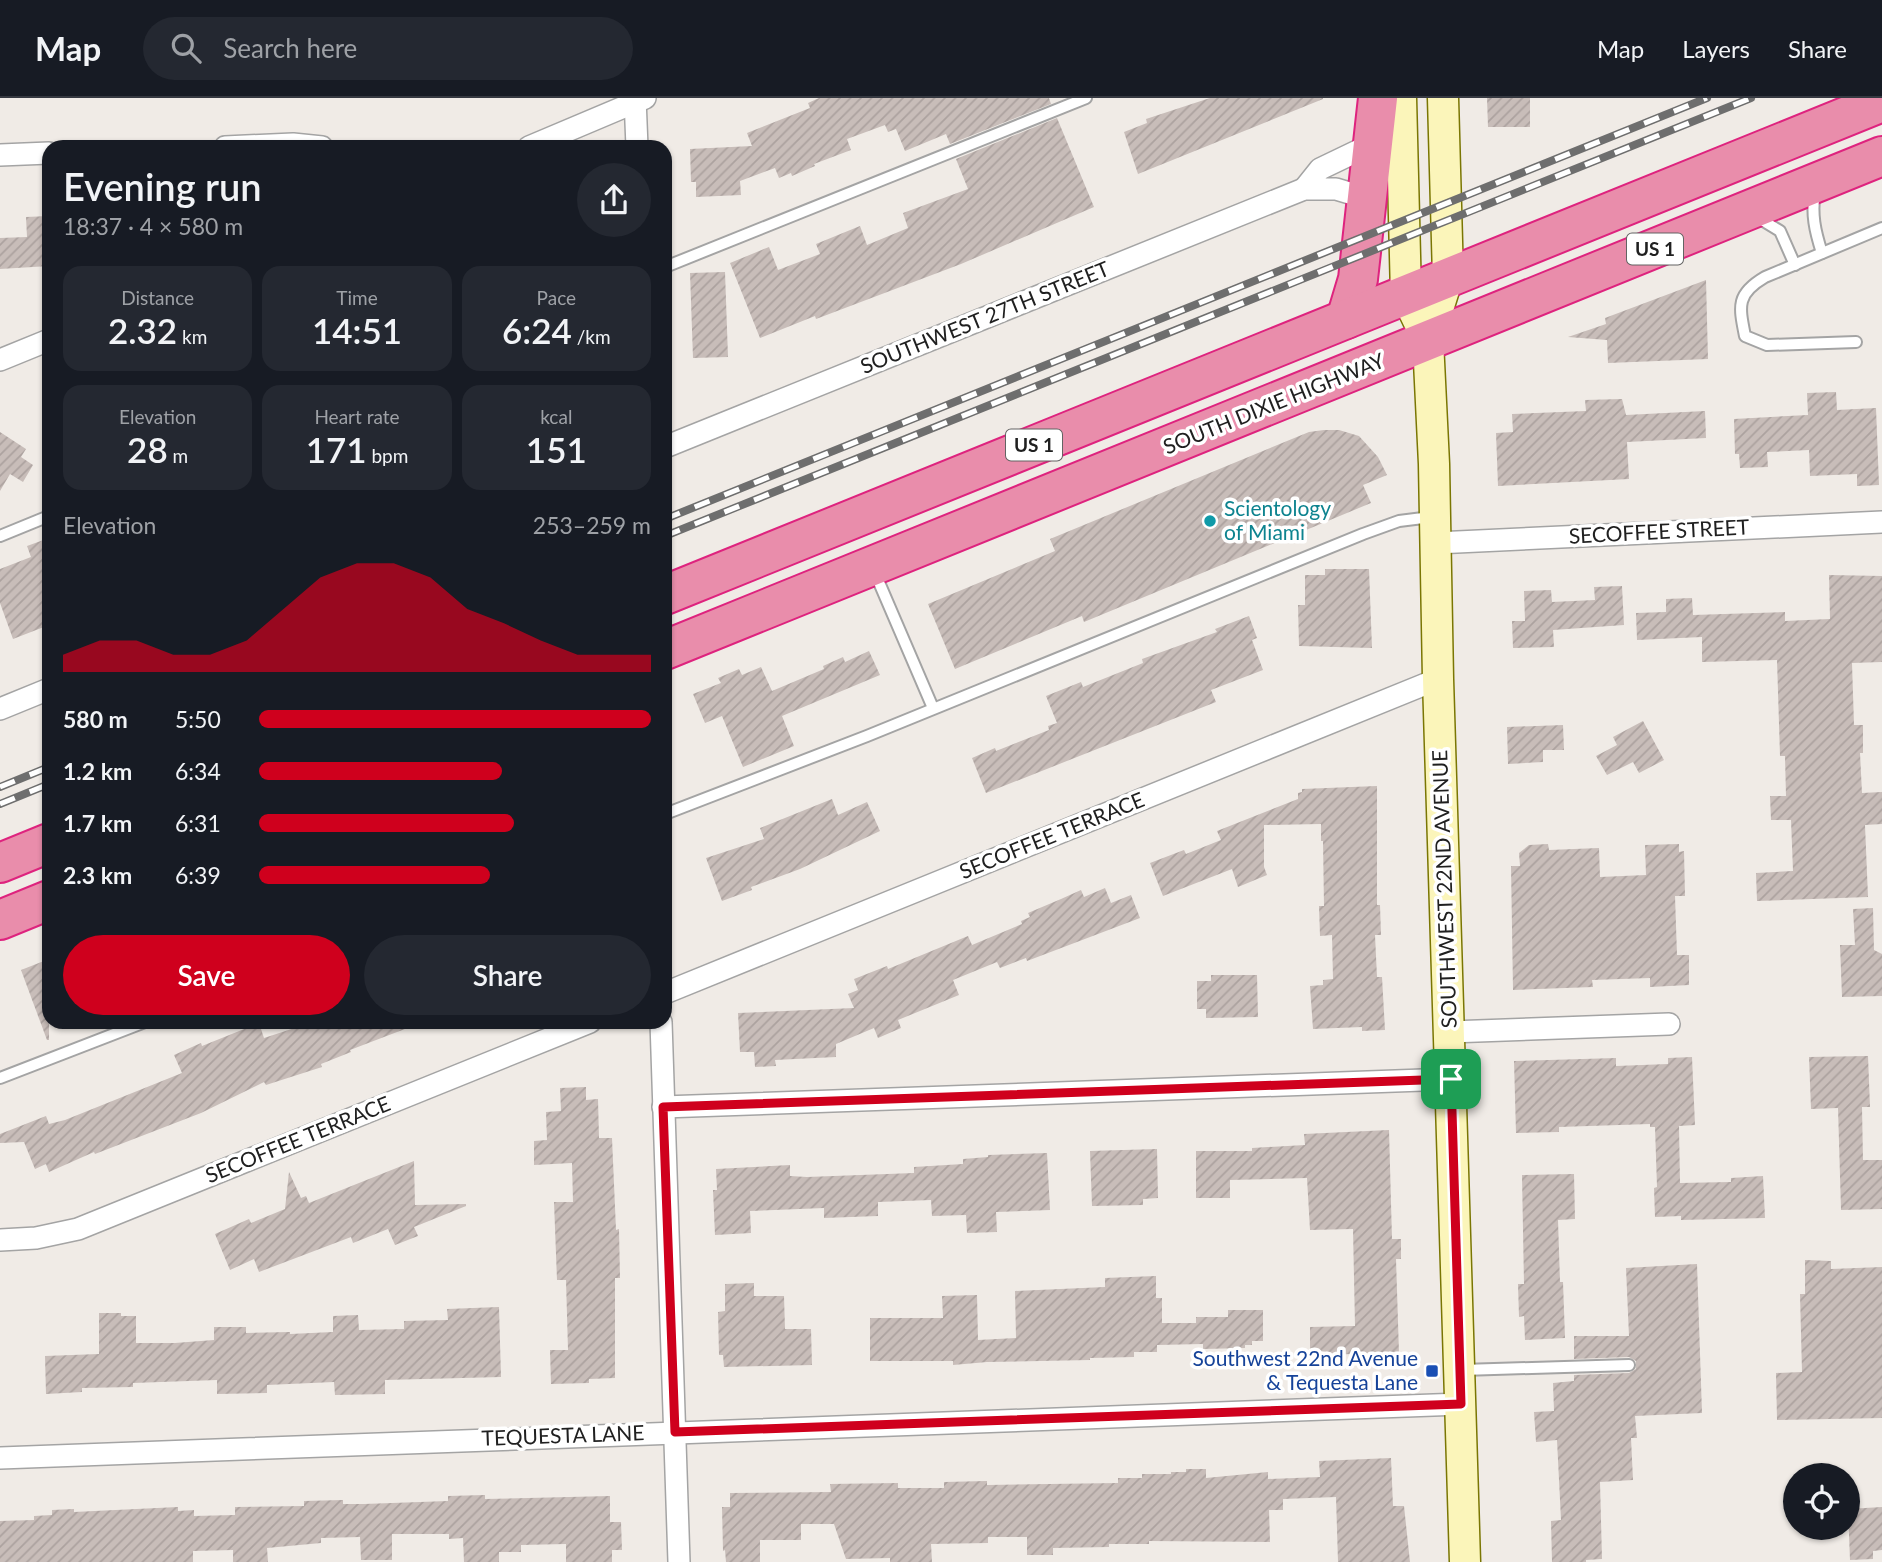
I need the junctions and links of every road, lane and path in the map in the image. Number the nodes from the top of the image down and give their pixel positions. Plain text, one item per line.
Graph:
1 (1086, 98) edge
2 (1378, 98) edge
3 (1401, 98) edge
4 (1443, 98) edge
5 (638, 99) edge
6 (1882, 102) edge
7 (545, 140) edge
8 (636, 140) edge
9 (1372, 144) junction
10 (42, 153) edge
11 (0, 155) edge
12 (1882, 156) edge
13 (1816, 182) junction
14 (1304, 189) junction
15 (1366, 198) junction
16 (1746, 212) junction
17 (1882, 228) edge
18 (1822, 253) junction
19 (672, 264) edge
20 (1795, 265) junction
21 (1448, 277) junction
22 (1406, 295) junction
23 (1346, 319) junction
24 (1429, 341) junction
25 (1856, 342) dead end
26 (42, 343) edge
27 (0, 360) edge
28 (672, 444) edge
29 (42, 519) edge
30 (1882, 522) edge
31 (1436, 530) junction
32 (0, 536) edge
33 (872, 567) junction
34 (672, 592) edge
35 (672, 647) edge
36 (1438, 679) junction
37 (42, 692) edge
38 (933, 708) junction
39 (0, 709) edge
40 (672, 811) edge
41 (42, 847) edge
42 (0, 863) edge
43 (42, 868) edge
44 (0, 885) edge
45 (42, 903) edge
46 (0, 920) edge
47 (672, 990) edge
48 (1669, 1024) dead end
49 (127, 1029) edge
50 (573, 1029) edge
51 (661, 1029) edge
52 (1450, 1032) junction
53 (0, 1078) edge
54 (1451, 1079) junction
55 (663, 1107) junction
56 (0, 1240) edge
57 (1629, 1365) dead end
58 (1459, 1370) junction
59 (1461, 1404) junction
60 (675, 1432) junction
61 (0, 1458) edge
62 (679, 1562) edge
63 (1465, 1562) edge

1 - 19 lane
2 - 9 highway
3 - 22 street, SOUTHWEST 22ND AVENUE
4 - 21 street, SOUTHWEST 22ND AVENUE
5 - 7 street
5 - 8 street
6 - 21 highway, US 1
9 - 14 street, SOUTHWEST 27TH STREET
9 - 15 highway
10 - 11 street
12 - 13 highway, SOUTH DIXIE HIGHWAY / US 1
13 - 16 highway, SOUTH DIXIE HIGHWAY / US 1
13 - 18 lane
14 - 15 street, SOUTHWEST 27TH STREET
14 - 28 street, SOUTHWEST 27TH STREET
15 - 23 highway
16 - 20 lane
16 - 24 highway, SOUTH DIXIE HIGHWAY / US 1
17 - 18 lane
18 - 20 lane
20 - 25 lane
21 - 22 highway, US 1
21 - 24 street, SOUTHWEST 22ND AVENUE
22 - 23 highway, US 1
22 - 24 street, SOUTHWEST 22ND AVENUE
23 - 34 highway, US 1
24 - 31 street, SOUTHWEST 22ND AVENUE
24 - 33 highway, SOUTH DIXIE HIGHWAY / US 1
26 - 27 street
29 - 32 lane
30 - 31 street, SECOFFEE STREET
31 - 36 street, SOUTHWEST 22ND AVENUE
31 - 38 lane
33 - 35 highway, SOUTH DIXIE HIGHWAY / US 1
33 - 38 lane
36 - 47 street, SECOFFEE TERRACE
36 - 52 street, SOUTHWEST 22ND AVENUE
37 - 39 street
38 - 40 lane
41 - 42 highway
43 - 44 highway
45 - 46 highway
48 - 52 street
49 - 53 lane
50 - 56 street, SECOFFEE TERRACE
51 - 55 street
52 - 54 street, SOUTHWEST 22ND AVENUE
54 - 55 street
54 - 58 street, SOUTHWEST 22ND AVENUE
55 - 60 street
57 - 58 lane
58 - 59 street, SOUTHWEST 22ND AVENUE
59 - 60 street, TEQUESTA LANE
59 - 63 street, SOUTHWEST 22ND AVENUE
60 - 61 street, TEQUESTA LANE
60 - 62 street

